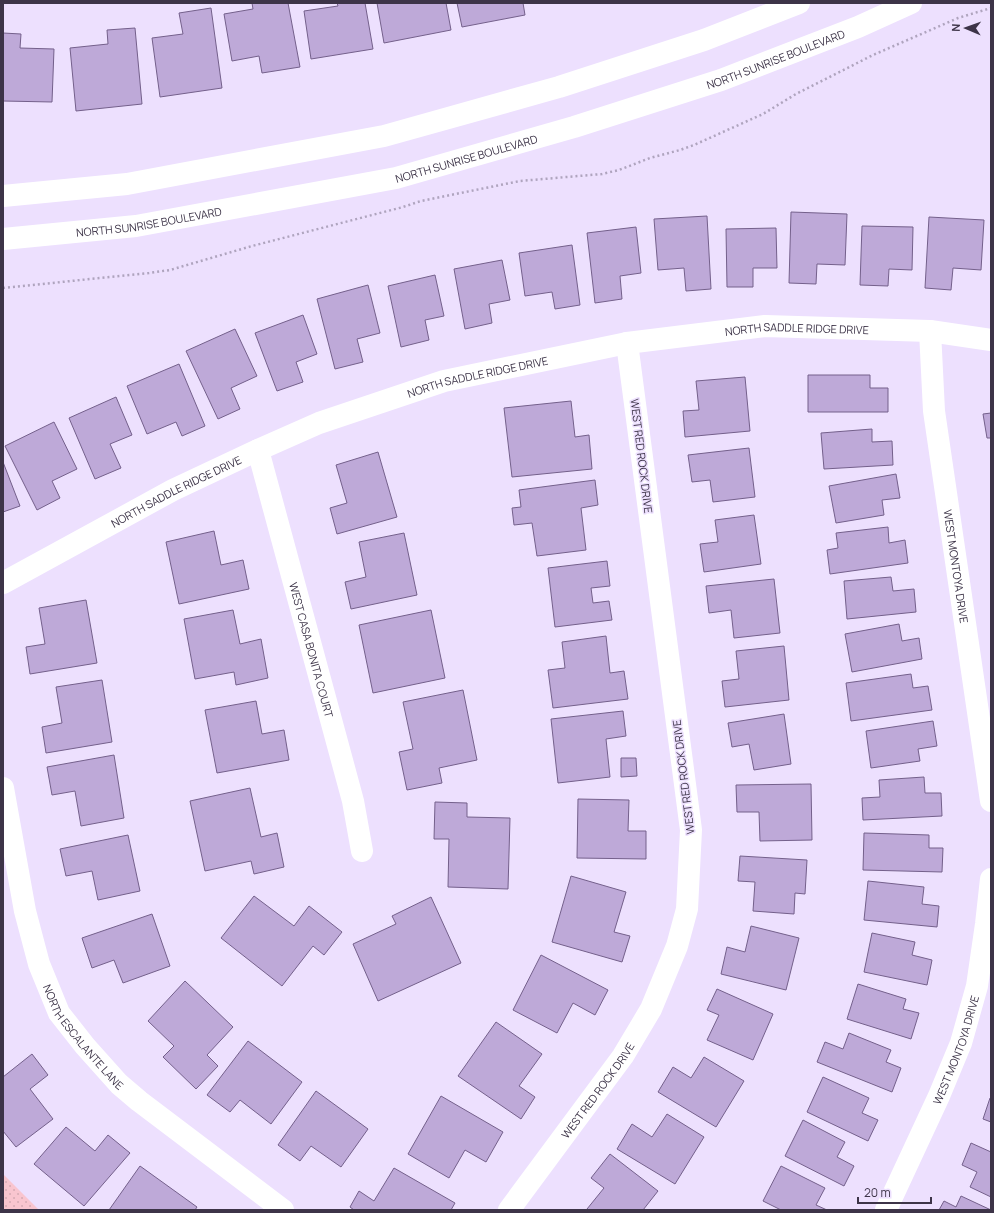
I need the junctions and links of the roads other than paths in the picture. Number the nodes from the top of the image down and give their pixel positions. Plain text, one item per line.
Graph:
1 (799, 3) edge
2 (912, 3) edge
3 (3, 196) edge
4 (3, 239) edge
5 (930, 331) junction
6 (991, 340) edge
7 (627, 343) junction
8 (258, 450) junction
9 (3, 583) edge
10 (3, 788) edge
11 (991, 801) edge
12 (362, 851) dead end
13 (991, 879) edge
14 (283, 1210) edge
15 (508, 1210) edge
16 (886, 1210) edge

1 - 3 street
2 - 4 street, NORTH SUNRISE BOULEVARD
5 - 6 street, NORTH SADDLE RIDGE DRIVE
5 - 7 street, NORTH SADDLE RIDGE DRIVE
5 - 11 street, WEST MONTOYA DRIVE
7 - 8 street, NORTH SADDLE RIDGE DRIVE
7 - 15 street, WEST RED ROCK DRIVE
8 - 9 street, NORTH SADDLE RIDGE DRIVE
8 - 12 street, WEST CASA BONITA COURT
10 - 14 street, NORTH ESCALANTE LANE
13 - 16 street, WEST MONTOYA DRIVE

